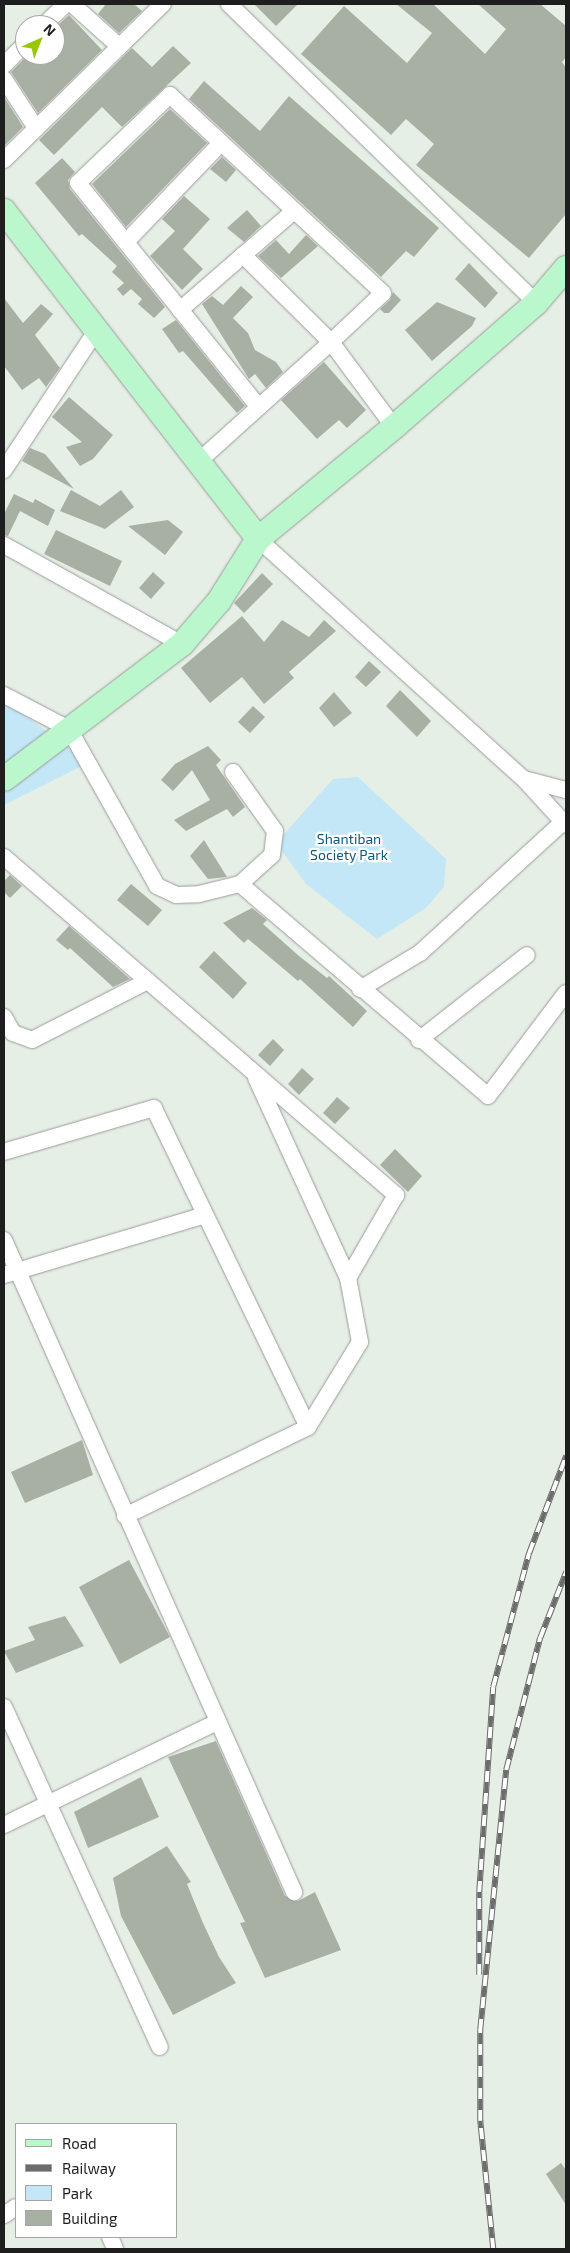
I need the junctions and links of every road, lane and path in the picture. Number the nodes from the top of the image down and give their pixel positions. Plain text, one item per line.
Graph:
1 (66, 4) edge
2 (72, 4) edge
3 (163, 4) edge
4 (229, 4) edge
5 (54, 15) edge
6 (120, 47) junction
7 (15, 54) edge
8 (4, 65) edge
9 (4, 79) edge
10 (36, 128) junction
11 (221, 143) junction
12 (4, 160) edge
13 (4, 211) edge
14 (294, 211) junction
15 (126, 242) junction
16 (243, 255) junction
17 (566, 268) edge
18 (536, 303) junction
19 (180, 310) junction
20 (96, 331) junction
21 (331, 342) junction
22 (259, 407) junction
23 (394, 427) junction
24 (199, 462) junction
25 (4, 470) edge
26 (258, 538) junction
27 (4, 545) edge
28 (182, 644) junction
29 (4, 695) edge
30 (69, 730) junction
31 (233, 772) dead end
32 (524, 778) junction
33 (4, 779) edge
34 (566, 790) edge
35 (565, 822) edge
36 (4, 858) edge
37 (240, 884) junction
38 (526, 955) dead end
39 (148, 981) junction
40 (360, 989) junction
41 (566, 993) edge
42 (4, 1017) edge
43 (419, 1040) junction
44 (253, 1071) junction
45 (4, 1152) edge
46 (205, 1215) junction
47 (4, 1240) edge
48 (10, 1272) edge
49 (348, 1278) junction
50 (308, 1427) junction
51 (125, 1516) junction
52 (4, 1707) edge
53 (217, 1722) junction
54 (48, 1803) junction
55 (4, 1824) edge
56 (294, 1892) dead end
57 (160, 2047) dead end
58 (15, 2209) edge
59 (4, 2215) edge

1 - 5 street
2 - 6 street
3 - 6 street
4 - 18 street
6 - 10 street
7 - 8 street
9 - 10 street
10 - 12 street
11 - 14 street
11 - 15 street
11 - 15 street
13 - 20 main road
14 - 16 street
14 - 21 street
15 - 19 street
16 - 19 street
16 - 21 street
17 - 18 main road
18 - 23 main road
19 - 22 street
20 - 24 main road
20 - 25 street
21 - 22 street
21 - 23 street
22 - 24 street
23 - 26 main road
24 - 26 main road
26 - 28 main road
26 - 32 street
27 - 28 street
28 - 30 main road
29 - 30 street
30 - 33 main road
30 - 37 street
31 - 37 street
32 - 34 street
32 - 35 street
35 - 40 street
36 - 39 street
37 - 40 street
38 - 43 street
39 - 42 street
39 - 44 street
40 - 43 street
41 - 43 street
44 - 49 street
44 - 49 street
45 - 46 street
46 - 48 street
46 - 50 street
47 - 48 street
48 - 51 street
49 - 50 street
50 - 51 street
51 - 53 street
52 - 54 street
53 - 54 street
53 - 56 street
54 - 55 street
54 - 57 street
58 - 59 street

